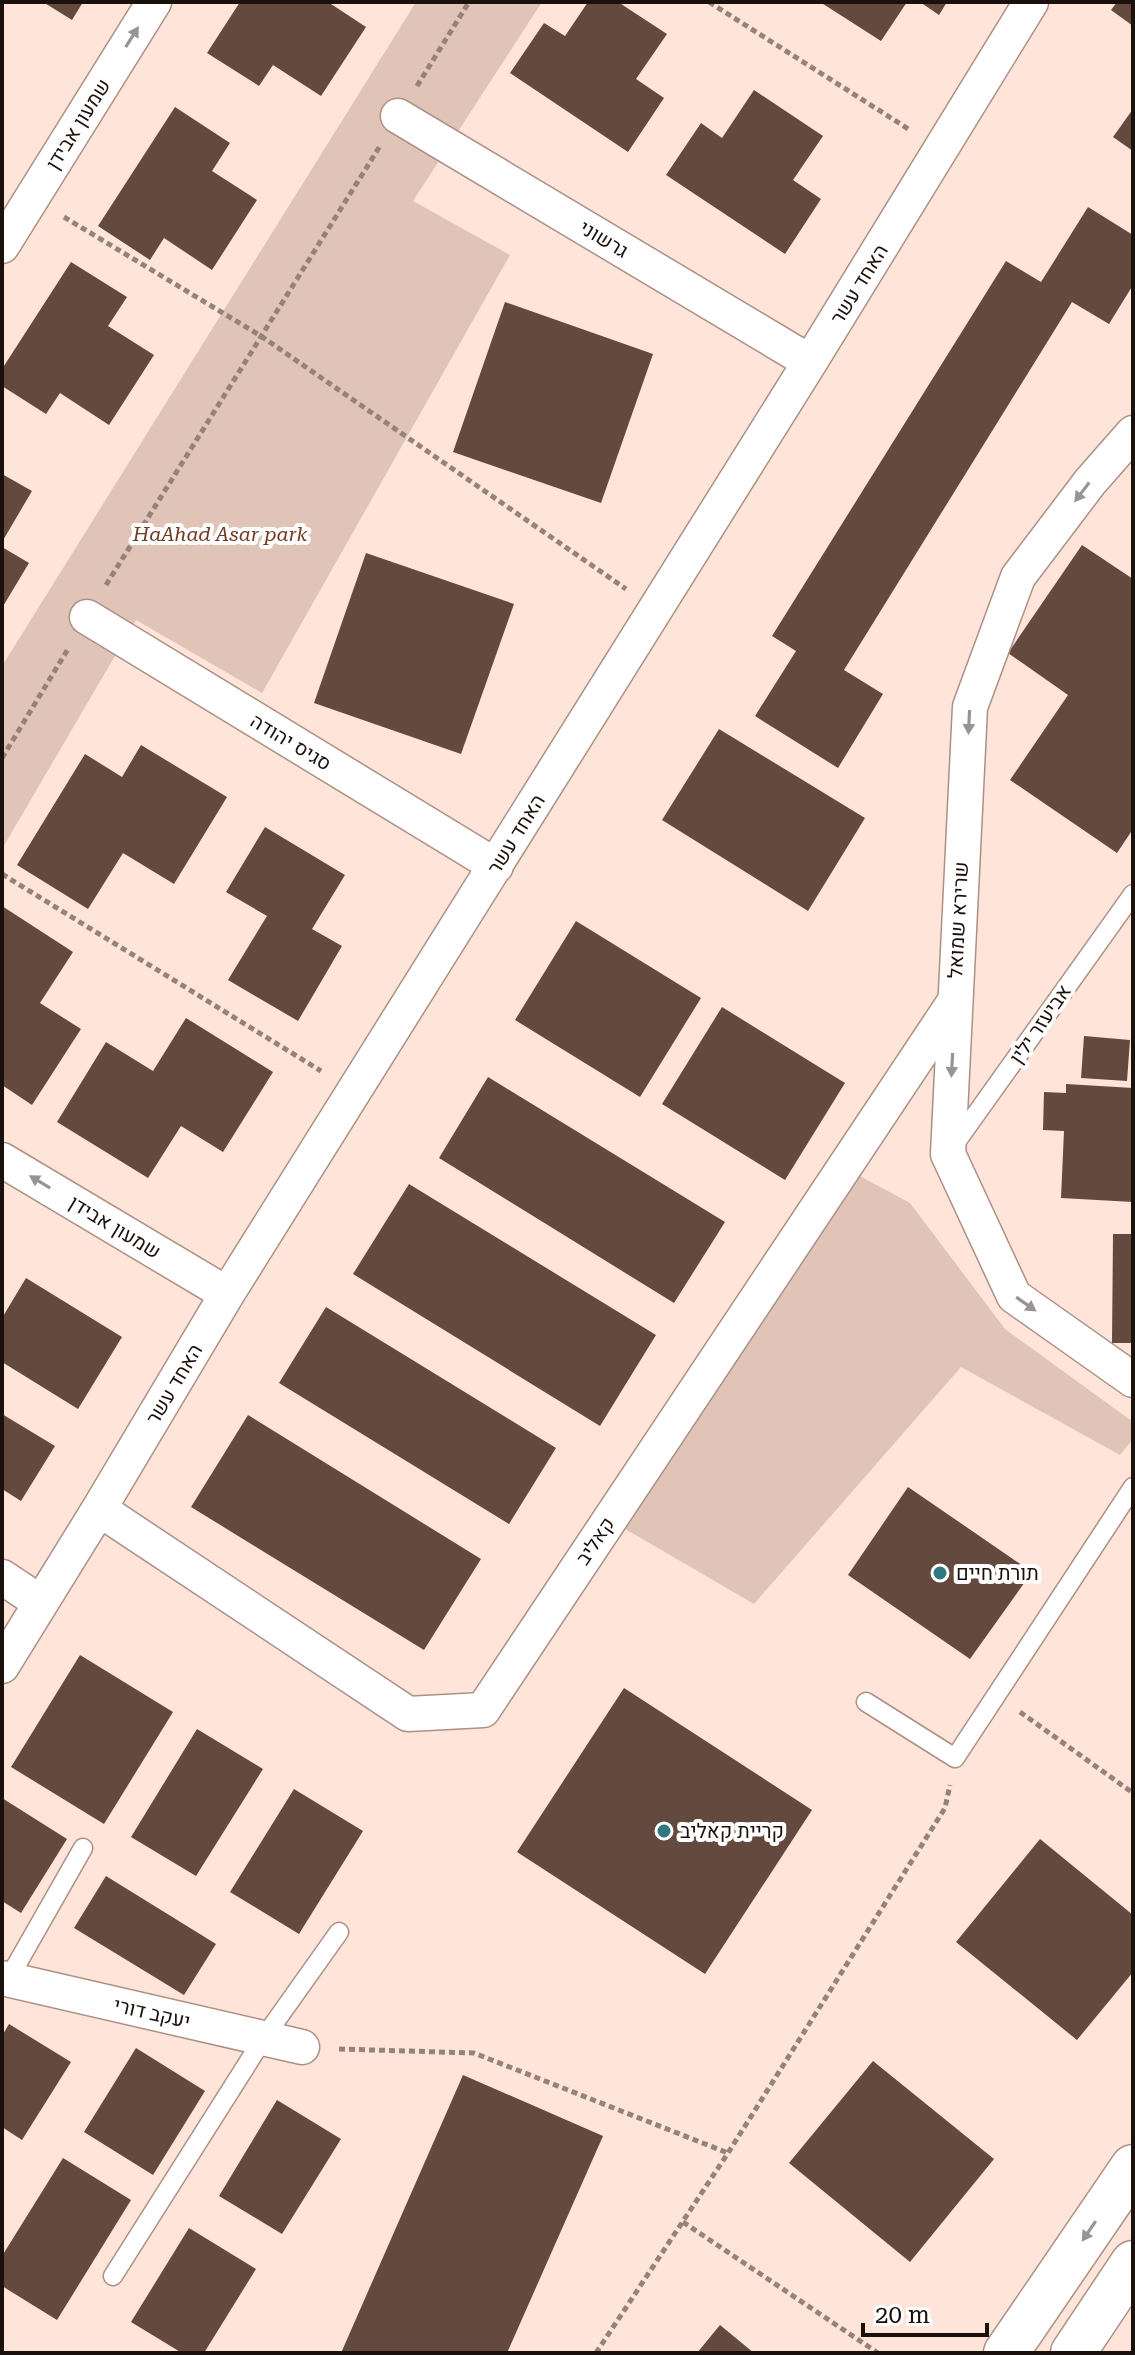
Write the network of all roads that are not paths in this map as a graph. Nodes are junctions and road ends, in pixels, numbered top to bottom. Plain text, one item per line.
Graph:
1 (154, 2) edge
2 (1031, 2) edge
3 (398, 116) road end
4 (2, 246) edge
5 (810, 362) junction
6 (1133, 433) edge
7 (87, 617) road end
8 (496, 866) junction
9 (1133, 894) edge
10 (955, 1001) junction
11 (948, 1154) junction
12 (2, 1160) edge
13 (227, 1294) junction
14 (1133, 1380) edge
15 (1133, 1487) edge
16 (99, 1509) junction
17 (2, 1577) edge
18 (41, 1603) junction
19 (2, 1666) edge
20 (866, 1702) dead end
21 (83, 1848) dead end
22 (339, 1932) dead end
23 (4, 1982) edge
24 (263, 2039) junction
25 (302, 2047) road end
26 (1133, 2167) edge
27 (1133, 2263) edge
28 (113, 2276) dead end
29 (1006, 2353) edge
30 (1073, 2353) edge

4 -> 1 street, שמעון אבידן
2 - 5 street, האחד עשר
3 - 5 street, גרשוני
5 - 8 street, האחד עשר
6 -> 10 street, שרירא שמואל
7 - 8 street, סגיס יהודה
8 - 13 street, האחד עשר
9 - 11 lane, אביעזר ילין
10 -> 11 street, שרירא שמואל
10 - 16 street, קאליב
11 -> 14 street, שרירא שמואל
13 -> 12 street, שמעון אבידן
13 - 16 street, האחד עשר
15 - 20 lane
16 - 18 street, האחד עשר
17 - 18 street
18 - 19 street, האחד עשר
21 - 23 lane
22 - 24 lane
23 - 24 street, יעקב דורי
24 - 25 street, יעקב דורי
24 - 28 lane
26 -> 29 main road
27 - 30 main road

